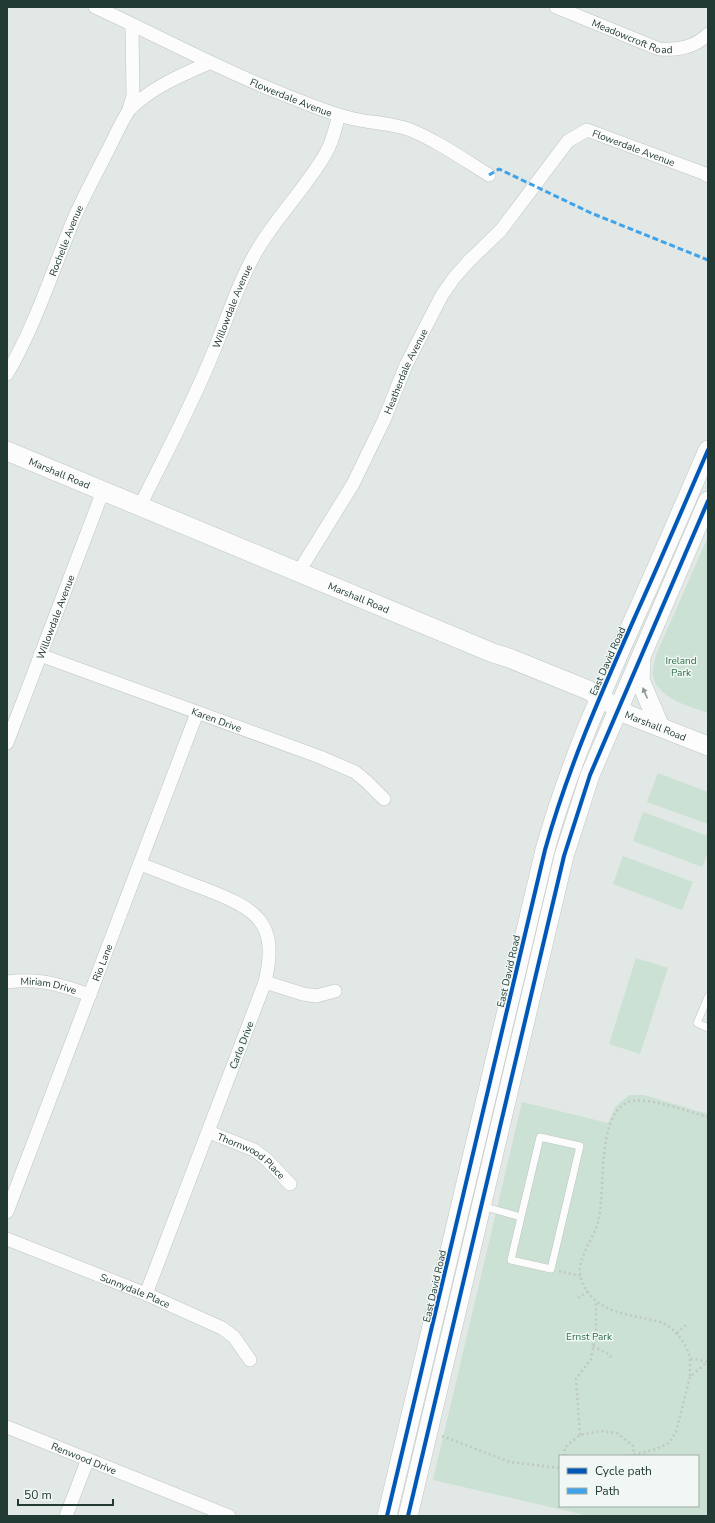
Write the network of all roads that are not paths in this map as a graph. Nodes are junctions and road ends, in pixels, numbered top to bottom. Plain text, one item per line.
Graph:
1 (95, 7) edge
2 (556, 7) edge
3 (132, 25) junction
4 (708, 34) edge
5 (209, 63) junction
6 (129, 109) junction
7 (339, 115) junction
8 (490, 175) dead end
9 (708, 176) edge
10 (535, 186) joint
11 (7, 374) edge
12 (708, 450) edge
13 (7, 451) edge
14 (102, 491) junction
15 (708, 501) edge
16 (140, 506) junction
17 (298, 573) junction
18 (40, 655) junction
19 (641, 656) junction
20 (600, 697) junction
21 (618, 709) junction
22 (197, 713) junction
23 (660, 727) junction
24 (7, 742) edge
25 (708, 746) edge
26 (384, 799) dead end
27 (140, 864) junction
28 (7, 982) edge
29 (265, 982) junction
30 (335, 991) dead end
31 (90, 995) junction
32 (708, 996) edge
33 (708, 1028) edge
34 (209, 1132) junction
35 (290, 1184) dead end
36 (462, 1201) junction
37 (482, 1206) junction
38 (7, 1212) edge
39 (521, 1217) junction
40 (7, 1239) edge
41 (146, 1294) junction
42 (250, 1360) dead end
43 (7, 1427) edge
44 (88, 1459) junction
45 (66, 1516) edge
46 (229, 1516) edge
47 (387, 1516) edge
48 (408, 1516) edge

1 - 3 street, Flowerdale Avenue
2 - 4 street, Meadowcroft Road
3 - 5 street, Flowerdale Avenue
3 - 6 street, Rochelle Avenue
5 - 6 street, Rochelle Avenue
5 - 7 street, Flowerdale Avenue
6 - 11 street, Rochelle Avenue
7 - 8 street, Flowerdale Avenue
7 - 16 street, Willowdale Avenue
9 - 10 street, Flowerdale Avenue
10 - 17 street, Heatherdale Avenue
12 - 20 street, East David Road
13 - 14 street, Marshall Road
14 - 16 street, Marshall Road
14 - 18 street, Willowdale Avenue
15 - 19 street
16 - 17 street, Marshall Road
17 - 20 street, Marshall Road
18 - 22 street, Karen Drive
18 - 24 street, Willowdale Avenue
19 - 21 street
23 -> 19 street
20 - 21 street, Marshall Road
20 - 36 street, East David Road
21 - 23 street, Marshall Road
21 - 37 street
22 - 26 street, Karen Drive
22 - 27 street, Rio Lane
23 - 25 street, Marshall Road
27 - 29 street, Carlo Drive
27 - 31 street, Rio Lane
28 - 31 street, Miriam Drive
29 - 30 street
29 - 34 street, Carlo Drive
31 - 38 street, Rio Lane
32 - 33 lane
34 - 35 street, Thornwood Place
34 - 41 street, Carlo Drive
36 - 37 street
36 - 47 street, East David Road
37 - 39 lane
37 - 48 street
39 - 39 lane
40 - 41 street, Sunnydale Place
41 - 42 street, Sunnydale Place
43 - 44 street, Renwood Drive
44 - 45 street
44 - 46 street, Renwood Drive

